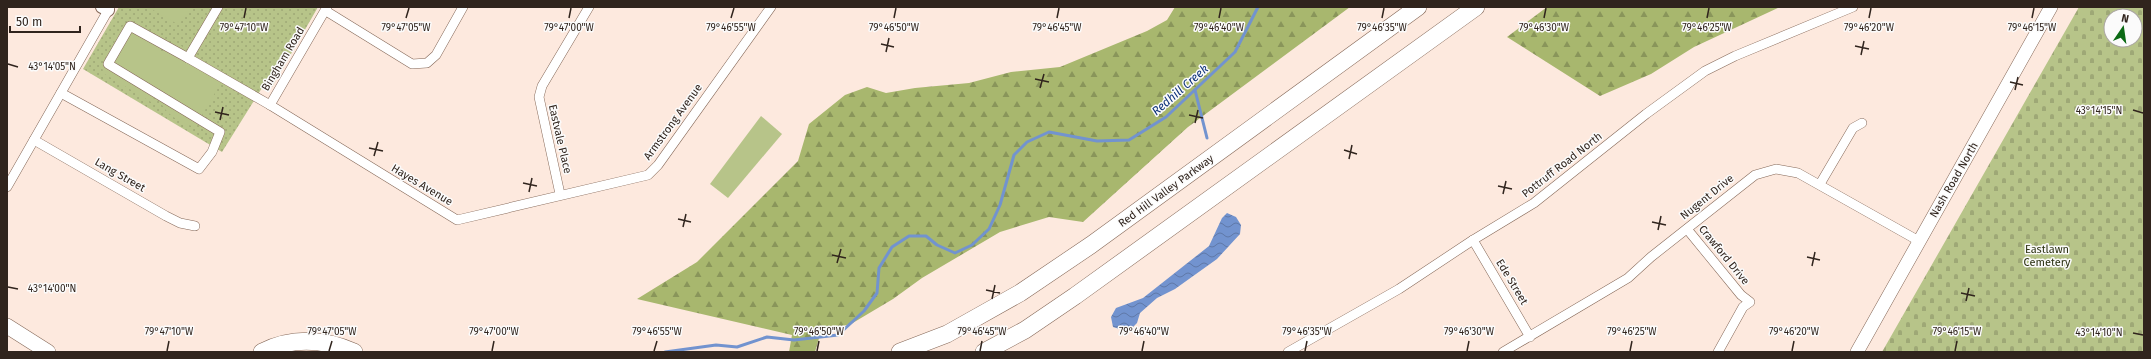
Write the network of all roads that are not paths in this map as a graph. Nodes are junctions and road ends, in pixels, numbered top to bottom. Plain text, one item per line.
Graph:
1 (218, 7) edge
2 (463, 7) edge
3 (589, 7) edge
4 (771, 7) edge
5 (1418, 7) edge
6 (1476, 7) edge
7 (1854, 7) edge
8 (2051, 7) edge
9 (107, 8) edge
10 (327, 9) edge
11 (188, 58) junction
12 (61, 93) junction
13 (270, 105) junction
14 (287, 117) joint
15 (1862, 123) dead end
16 (34, 140) junction
17 (1820, 184) junction
18 (7, 187) edge
19 (560, 194) junction
20 (464, 219) joint
21 (195, 226) dead end
22 (1687, 229) junction
23 (1473, 240) junction
24 (1919, 242) junction
25 (7, 326) edge
26 (1530, 337) junction
27 (48, 352) edge
28 (262, 352) edge
29 (354, 352) edge
30 (900, 352) edge
31 (984, 352) edge
32 (1288, 352) edge
33 (1503, 352) edge
34 (1718, 352) edge
35 (1857, 352) edge

1 - 11 street
2 - 10 street
3 - 19 street, Eastvale Place
4 - 19 street, Armstrong Avenue
5 - 30 highway, Red Hill Valley Parkway
6 - 31 highway
7 - 23 street, Pottruff Road North
8 - 24 main road, Nash Road North
9 - 12 street
10 - 13 street, Bingham Road
11 - 12 street
11 - 13 street
12 - 16 street
13 - 14 street, Bingham Road
14 - 20 street, Hayes Avenue
15 - 17 street
16 - 18 street
16 - 21 street, Lang Street
17 - 22 street, Nugent Drive
17 - 24 street, Nugent Drive
19 - 20 street, Armstrong Avenue
22 - 26 street, Nugent Drive
22 - 34 street, Crawford Drive
23 - 26 street, Ede Street
23 - 32 street, Pottruff Road North
24 - 35 main road, Nash Road North
25 - 27 main road
26 - 33 street, Nugent Drive
28 - 29 highway

